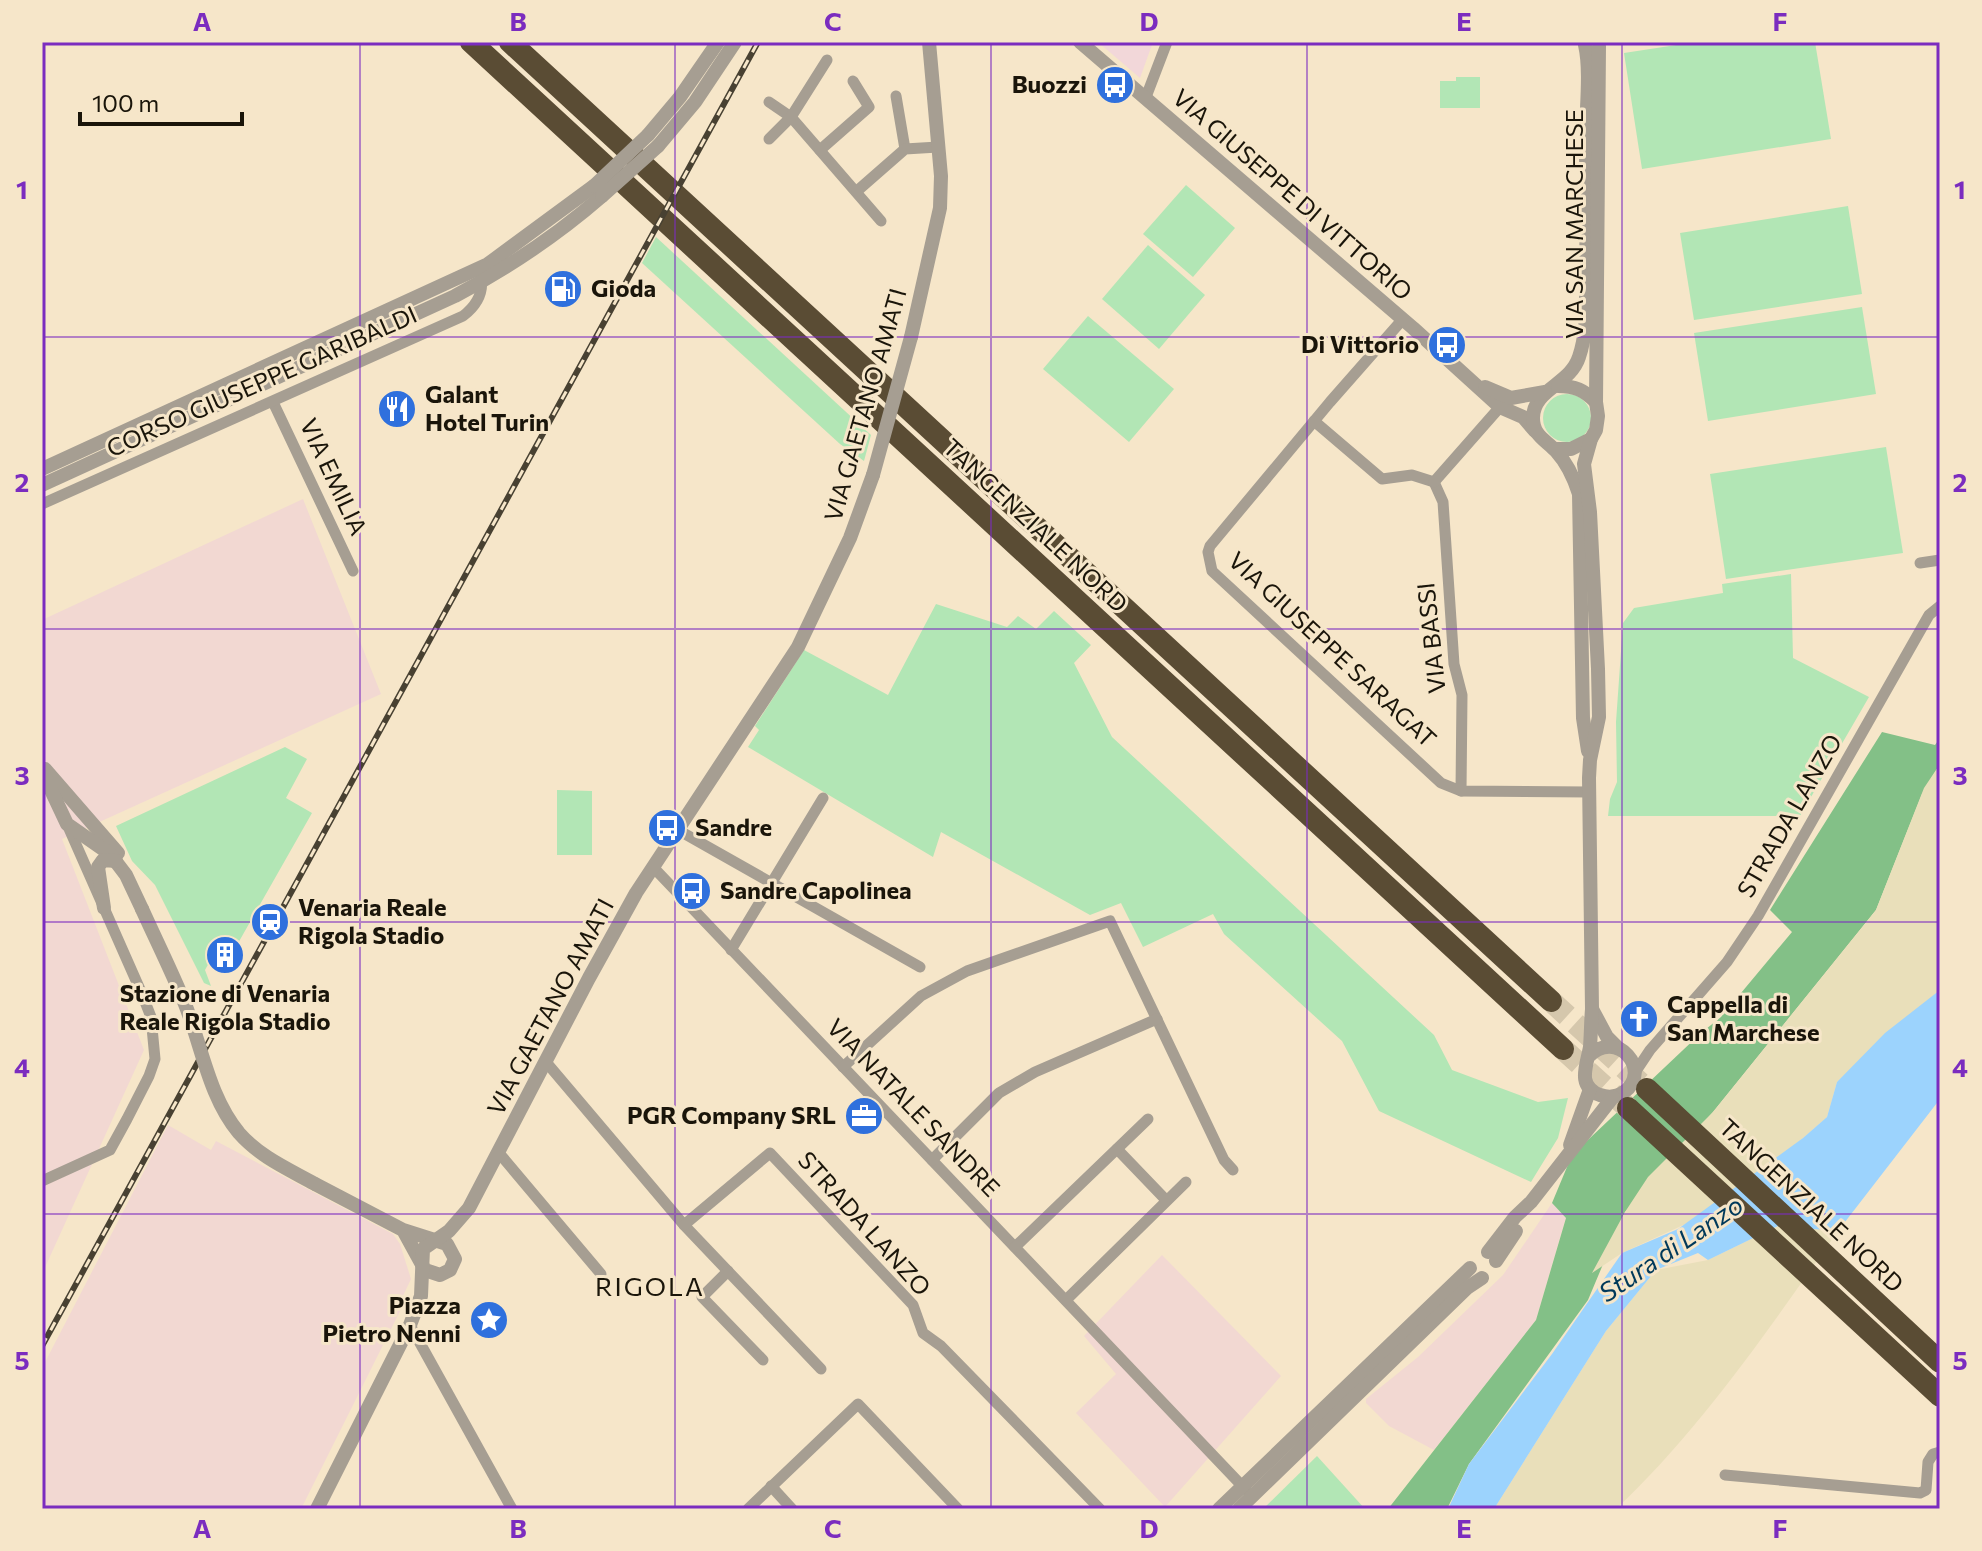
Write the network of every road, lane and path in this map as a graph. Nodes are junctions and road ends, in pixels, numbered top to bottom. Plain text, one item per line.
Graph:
1 (471, 42) edge
2 (510, 42) edge
3 (718, 42) edge
4 (735, 42) edge
5 (929, 42) edge
6 (1080, 42) edge
7 (1167, 42) edge
8 (1592, 44) edge
9 (827, 60) dead end
10 (853, 81) dead end
11 (896, 96) dead end
12 (1146, 97) junction
13 (769, 102) dead end
14 (791, 117) junction
15 (769, 139) dead end
16 (653, 141) junction
17 (938, 147) junction
18 (905, 149) junction
19 (820, 150) junction
20 (857, 191) junction
21 (881, 221) dead end
22 (480, 275) junction
23 (1403, 319) junction
24 (1475, 382) junction
25 (1552, 389) junction
26 (273, 402) junction
27 (1596, 402) junction
28 (1500, 407) junction
29 (1314, 421) junction
30 (1536, 431) junction
31 (1591, 439) junction
32 (1554, 449) junction
33 (42, 469) edge
34 (1434, 482) junction
35 (42, 485) edge
36 (42, 504) edge
37 (1940, 560) edge
38 (1920, 563) dead end
39 (353, 571) dead end
40 (1940, 606) edge
41 (1590, 760) junction
42 (42, 768) edge
43 (1461, 791) junction
44 (1589, 792) junction
45 (823, 798) dead end
46 (67, 824) junction
47 (678, 830) junction
48 (116, 861) junction
49 (653, 867) junction
50 (126, 875) junction
51 (772, 883) junction
52 (104, 908) junction
53 (731, 950) junction
54 (920, 967) dead end
55 (1551, 1001) tunnel mouth
56 (1592, 1009) junction
57 (1157, 1019) junction
58 (1662, 1038) junction
59 (1563, 1049) tunnel mouth
60 (1623, 1051) junction
61 (1588, 1057) junction
62 (546, 1062) junction
63 (843, 1067) junction
64 (1646, 1087) junction
65 (1590, 1089) junction
66 (1626, 1107) junction
67 (1148, 1119) dead end
68 (1117, 1149) junction
69 (499, 1153) junction
70 (1566, 1157) junction
71 (932, 1160) junction
72 (1233, 1170) dead end
73 (42, 1181) edge
74 (1186, 1182) dead end
75 (1165, 1199) junction
76 (469, 1208) junction
77 (684, 1225) junction
78 (403, 1230) junction
79 (436, 1241) junction
80 (1015, 1247) junction
81 (454, 1253) junction
82 (1492, 1257) junction
83 (421, 1263) junction
84 (1470, 1268) junction
85 (728, 1271) junction
86 (601, 1274) dead end
87 (438, 1275) junction
88 (1482, 1278) junction
89 (421, 1296) junction
90 (1066, 1300) junction
91 (410, 1325) junction
92 (763, 1360) dead end
93 (1940, 1362) edge
94 (821, 1369) dead end
95 (1940, 1396) edge
96 (1940, 1452) edge
97 (1725, 1475) dead end
98 (771, 1486) junction
99 (1248, 1491) junction
100 (317, 1509) edge
101 (512, 1509) edge
102 (748, 1509) edge
103 (792, 1509) edge
104 (958, 1509) edge
105 (1100, 1509) edge
106 (1219, 1509) edge
107 (1239, 1509) edge

1 - 59 highway, TANGENZIALE NORD
2 - 55 highway, TANGENZIALE NORD
3 - 16 street, CORSO GIUSEPPE GARIBALDI
4 - 16 street, CORSO GIUSEPPE GARIBALDI
5 - 17 street, VIA GAETANO AMATI
6 - 12 street, VIA GIUSEPPE DI VITTORIO
7 - 12 street
8 - 25 street, VIA SAN MARCHESE
8 - 27 street, VIA SAN MARCHESE
9 - 14 street
10 - 19 street
11 - 18 street
12 - 23 street, VIA GIUSEPPE DI VITTORIO
13 - 14 street
14 - 15 street
14 - 19 street
16 - 22 street, CORSO GIUSEPPE GARIBALDI, bridge
17 - 18 street
17 - 47 street, VIA GAETANO AMATI, bridge
18 - 20 street
19 - 20 street
20 - 21 street
22 - 26 street, CORSO GIUSEPPE GARIBALDI
22 - 33 street, CORSO GIUSEPPE GARIBALDI
22 - 35 street, CORSO GIUSEPPE GARIBALDI
23 - 24 street, VIA GIUSEPPE DI VITTORIO
23 - 29 street, VIA GIUSEPPE SARAGAT
24 - 25 street, VIA GIUSEPPE DI VITTORIO
24 - 28 street, VIA GIUSEPPE DI VITTORIO
25 - 27 street
25 - 30 street, VIA SAN MARCHESE
26 - 36 street, CORSO GIUSEPPE GARIBALDI
26 - 39 street, VIA EMILIA
27 - 31 street, VIA SAN MARCHESE
28 - 30 street, VIA GIUSEPPE DI VITTORIO
28 - 34 street
29 - 34 street
29 - 43 street, VIA GIUSEPPE SARAGAT
30 - 32 street, VIA SAN MARCHESE
31 - 32 street
31 - 41 street, VIA SAN MARCHESE
32 - 41 street, VIA SAN MARCHESE
34 - 43 street, VIA BASSI
37 - 38 street
40 - 58 street, STRADA LANZO
41 - 44 street, VIA SAN MARCHESE
42 - 46 street
42 - 50 street
43 - 44 street
44 - 56 street, VIA SAN MARCHESE
45 - 51 street
46 - 48 street
46 - 52 street
47 - 49 street, VIA GAETANO AMATI
47 - 51 street
48 - 50 street
48 - 52 street
49 - 53 street, VIA NATALE SANDRE
49 - 62 street, VIA GAETANO AMATI
50 - 78 street, bridge
51 - 53 street
51 - 54 street
52 - 73 street
53 - 63 street, VIA NATALE SANDRE
56 - 60 street
56 - 61 street, VIA SAN MARCHESE
57 - 63 street
57 - 71 street
57 - 72 street
58 - 60 street, STRADA LANZO
58 - 64 street, STRADA LANZO
60 - 61 street
60 - 64 street
61 - 65 street, VIA SAN MARCHESE
62 - 69 street, VIA GAETANO AMATI
62 - 77 street
63 - 71 street, VIA NATALE SANDRE
64 - 66 street
64 - 93 highway, TANGENZIALE NORD
65 - 66 street
65 - 70 street
66 - 70 street
66 - 95 highway
67 - 68 street
68 - 75 street
68 - 80 street
69 - 76 street, VIA GAETANO AMATI
69 - 86 street
70 - 82 street
71 - 80 street, VIA NATALE SANDRE
74 - 75 street
75 - 90 street
76 - 79 street, VIA GAETANO AMATI
76 - 81 street, VIA GAETANO AMATI
77 - 85 street
77 - 105 street, STRADA LANZO
78 - 79 street
78 - 83 street
79 - 81 street
79 - 83 street
80 - 90 street
81 - 87 street
82 - 84 street
82 - 88 street
83 - 87 street
83 - 89 street
84 - 88 street
84 - 99 street
85 - 92 street
85 - 94 street
87 - 89 street
88 - 99 street
89 - 91 street
90 - 99 street
91 - 100 street
91 - 101 street
96 - 97 street
98 - 102 street
98 - 103 street
98 - 104 street
99 - 106 street
99 - 107 street

